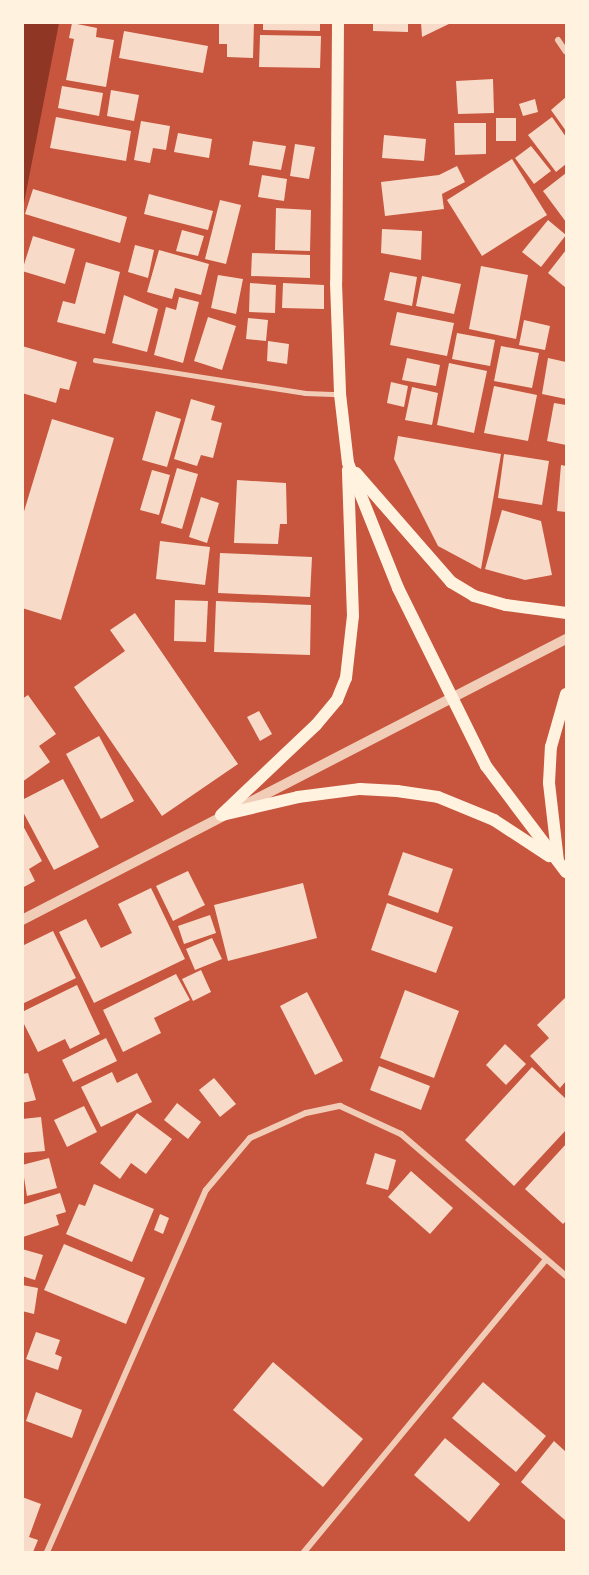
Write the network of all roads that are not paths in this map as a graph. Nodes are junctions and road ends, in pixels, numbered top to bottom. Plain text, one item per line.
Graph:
1 (338, 22) edge
2 (558, 40) dead end
3 (567, 52) edge
4 (95, 360) dead end
5 (339, 394) junction
6 (348, 463) junction
7 (567, 613) edge
8 (567, 639) edge
9 (567, 694) edge
10 (451, 700) junction
11 (221, 815) junction
12 (558, 862) junction
13 (567, 872) edge
14 (22, 920) edge
15 (545, 1261) junction
16 (567, 1276) edge
17 (46, 1552) edge
18 (304, 1552) edge

1 - 5 main road
2 - 3 street
4 - 5 lane
5 - 6 main road
6 - 7 main road
6 - 10 main road
6 - 11 main road
8 - 10 street
9 - 12 main road
10 - 11 street
10 - 12 main road
11 - 12 main road
11 - 14 street
12 - 13 main road
15 - 16 street
15 - 17 street
15 - 18 street

